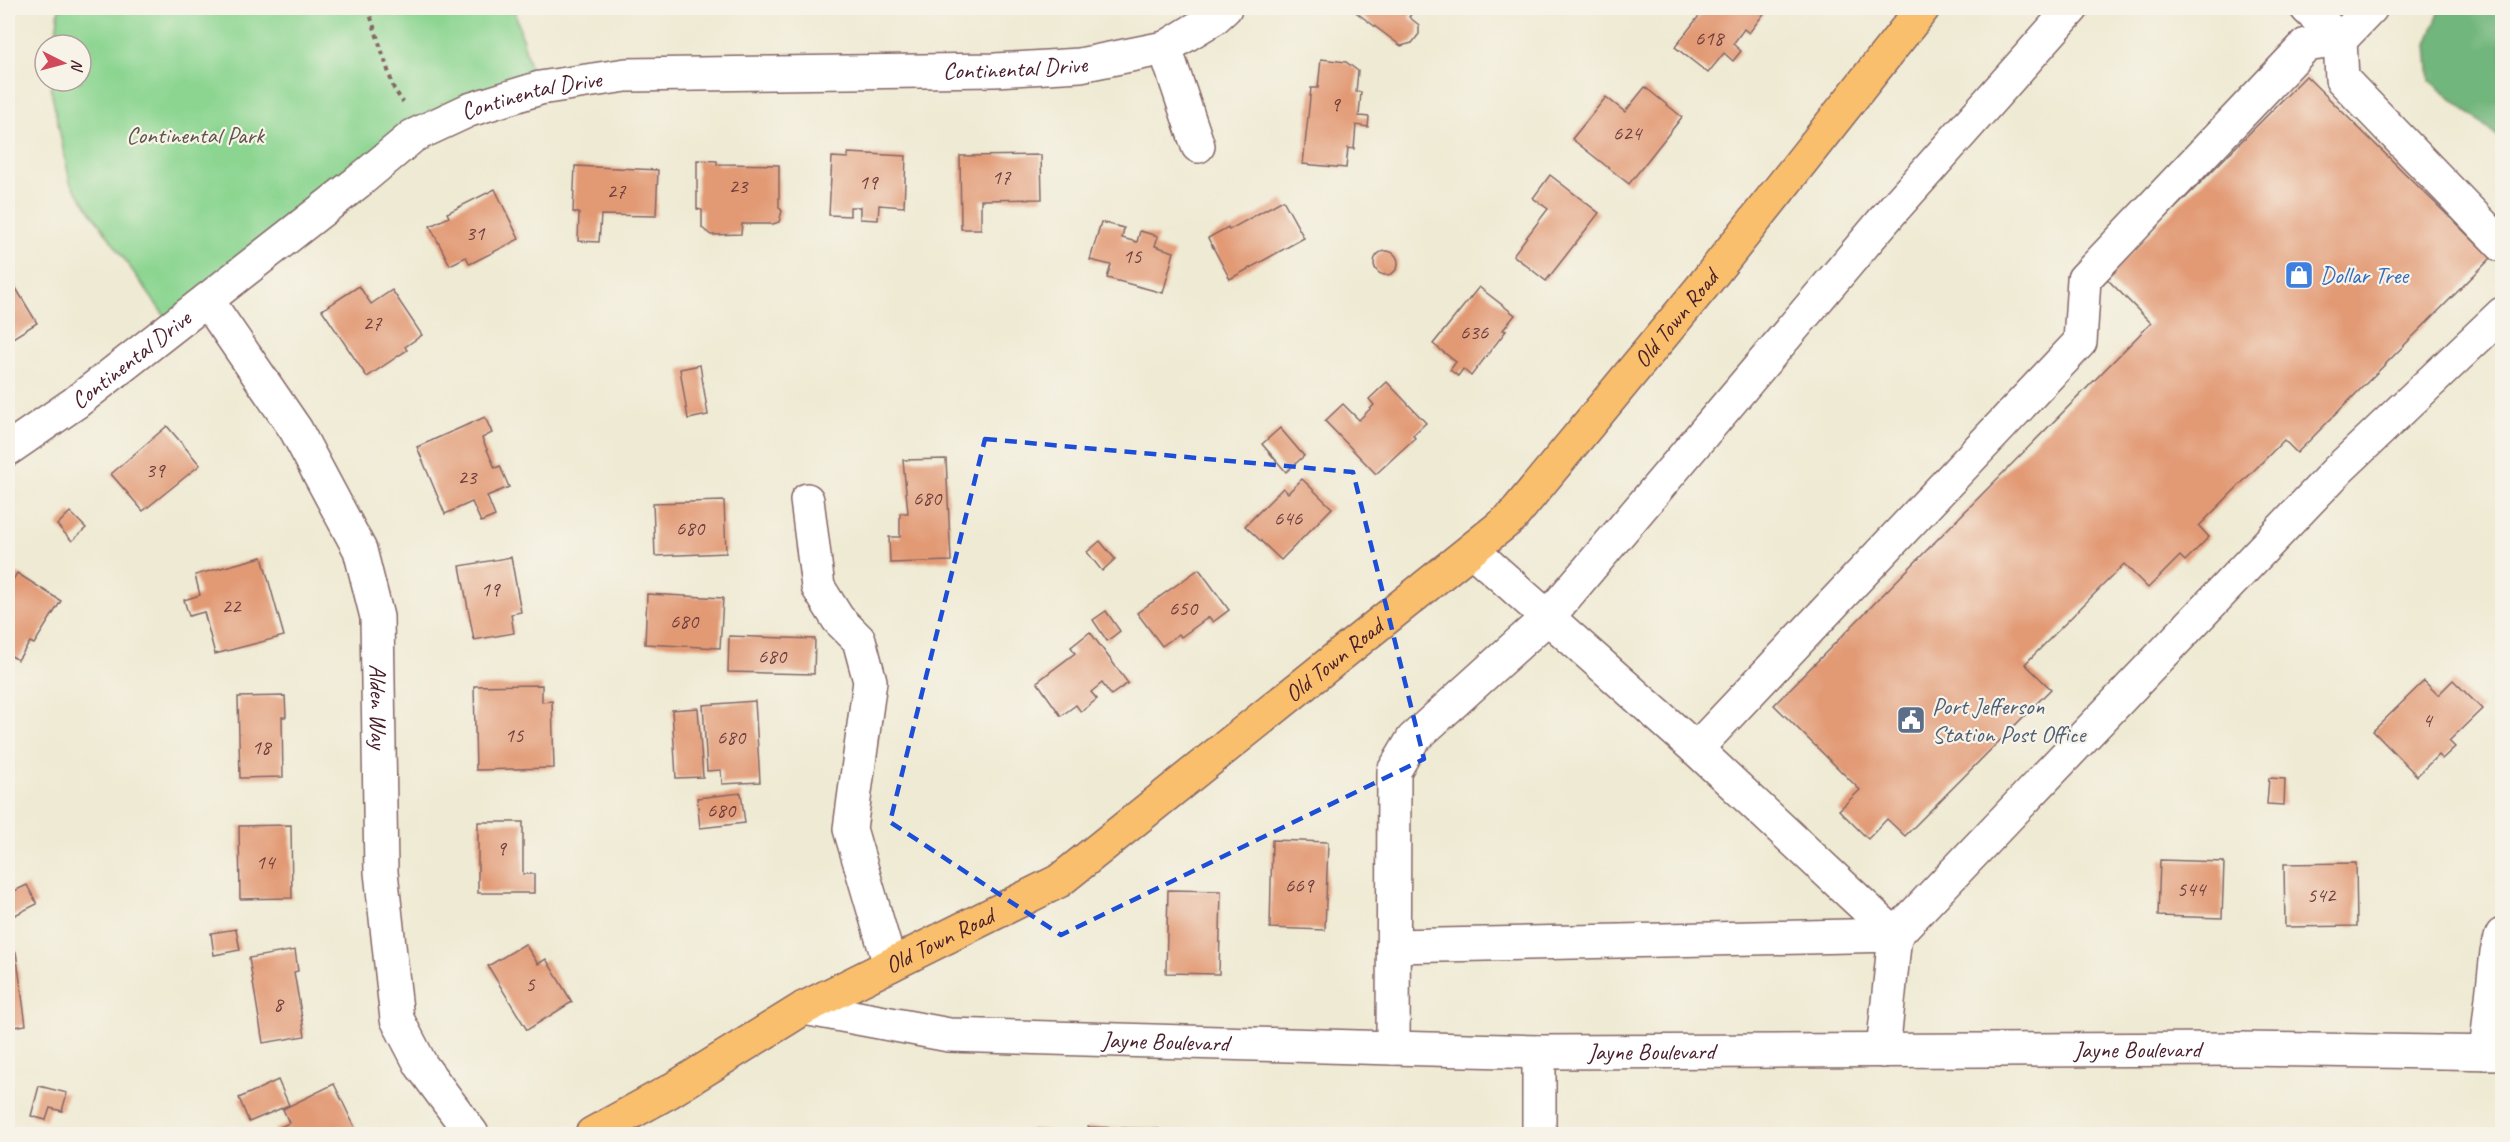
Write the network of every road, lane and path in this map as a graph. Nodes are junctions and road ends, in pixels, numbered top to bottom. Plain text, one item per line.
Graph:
1 (368, 8) edge
2 (1225, 8) edge
3 (1923, 8) edge
4 (2072, 8) edge
5 (2307, 8) edge
6 (2371, 8) edge
7 (2340, 40) junction
8 (1165, 48) junction
9 (421, 133) junction
10 (1198, 146) dead end
11 (2502, 244) edge
12 (207, 300) junction
13 (2502, 314) edge
14 (8, 449) edge
15 (807, 500) dead end
16 (1472, 550) junction
17 (1549, 616) junction
18 (1696, 749) junction
19 (2502, 934) edge
20 (1895, 935) junction
21 (1393, 946) junction
22 (890, 965) junction
23 (804, 1008) junction
24 (1393, 1048) junction
25 (1883, 1051) junction
26 (1539, 1052) junction
27 (2494, 1053) edge
28 (472, 1134) edge
29 (592, 1134) edge
30 (1539, 1134) edge

1 - 9 path
2 - 8 street, Continental Drive
3 - 16 main road, Old Town Road
4 - 17 street
5 - 7 street
6 - 7 street
7 - 11 street
7 - 18 street
8 - 9 street, Continental Drive
8 - 10 street
9 - 12 street, Continental Drive
12 - 14 street, Continental Drive
12 - 28 street, Alden Way
13 - 20 street
15 - 22 street
16 - 17 street
16 - 22 main road, Old Town Road
17 - 18 street
17 - 21 street
18 - 20 street
19 - 27 street
20 - 21 street
20 - 25 street
21 - 24 street
22 - 23 main road, Old Town Road
23 - 24 street, Jayne Boulevard
23 - 29 main road, Old Town Road
24 - 26 street, Jayne Boulevard
25 - 26 street, Jayne Boulevard
25 - 27 street, Jayne Boulevard
26 - 30 street

